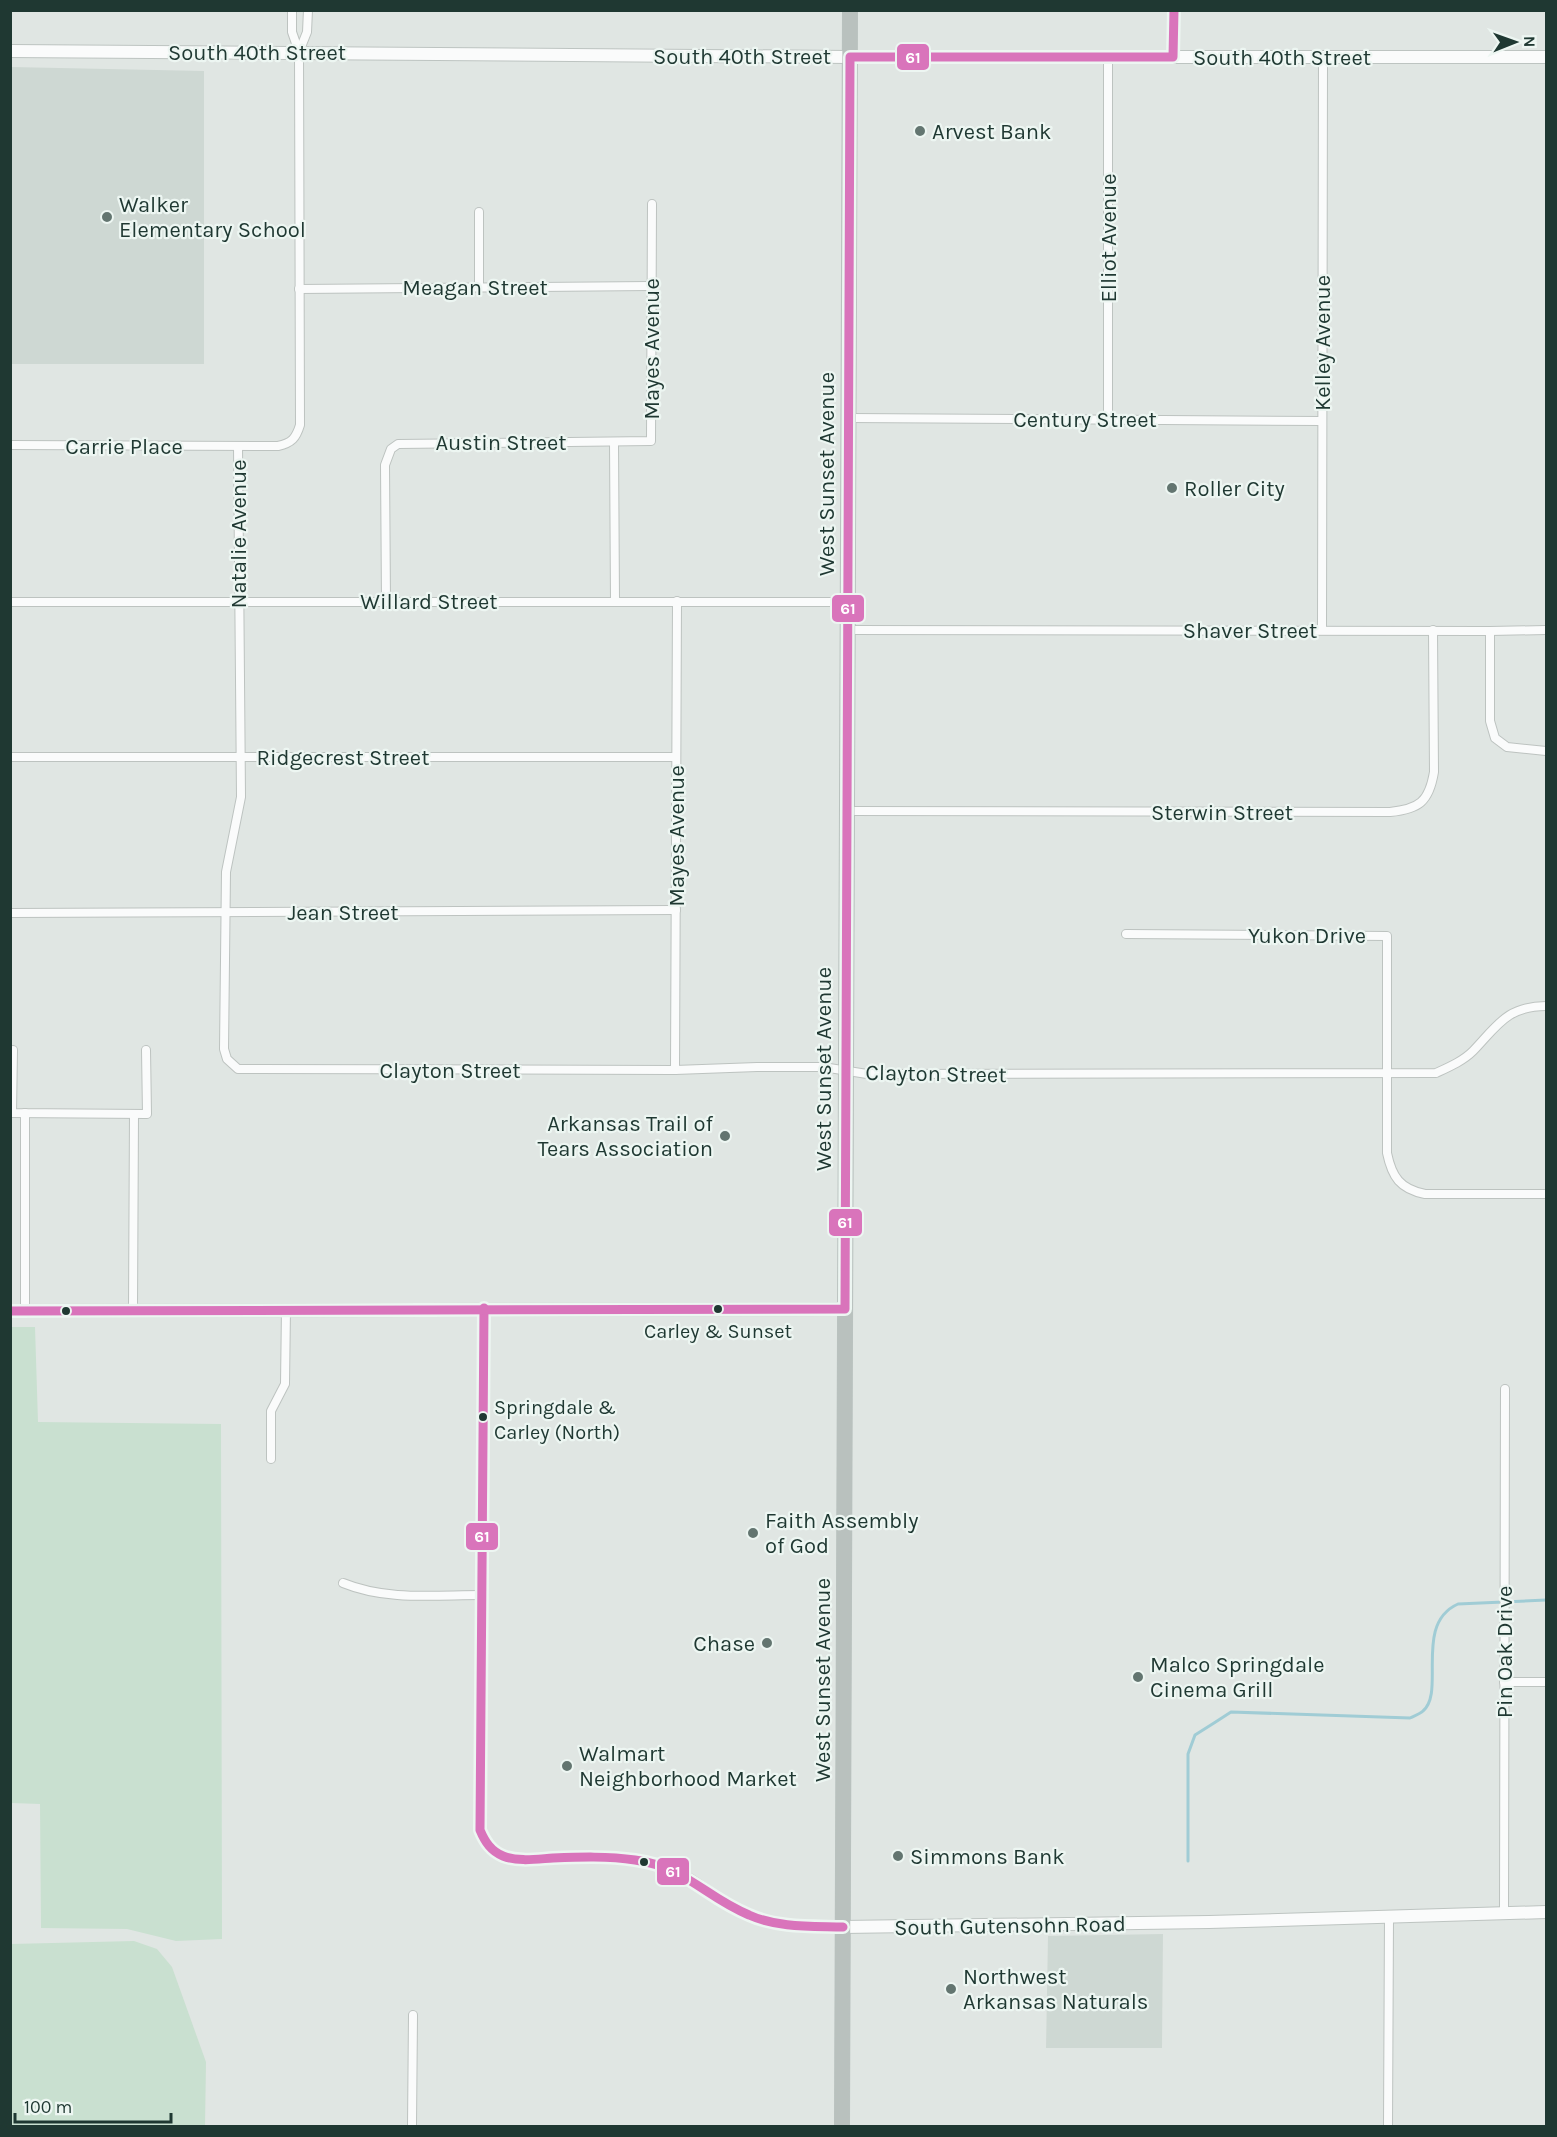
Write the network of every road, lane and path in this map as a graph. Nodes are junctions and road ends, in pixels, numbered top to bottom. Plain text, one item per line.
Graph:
1 (292, 10) edge
2 (308, 10) edge
3 (850, 10) edge
4 (10, 51) edge
5 (299, 52) junction
6 (850, 57) junction
7 (1108, 57) junction
8 (1323, 57) junction
9 (1546, 57) edge
10 (652, 204) dead end
11 (479, 212) dead end
12 (479, 286) junction
13 (651, 286) junction
14 (299, 289) junction
15 (849, 418) junction
16 (1108, 420) junction
17 (1322, 421) junction
18 (614, 442) junction
19 (10, 445) edge
20 (238, 446) junction
21 (386, 601) junction
22 (615, 601) junction
23 (677, 601) junction
24 (10, 602) edge
25 (238, 602) junction
26 (848, 602) junction
27 (848, 630) junction
28 (1322, 630) junction
29 (1433, 630) junction
30 (1546, 630) edge
31 (1490, 631) junction
32 (1546, 751) edge
33 (10, 757) edge
34 (240, 757) junction
35 (676, 757) junction
36 (845, 812) junction
37 (676, 910) junction
38 (10, 913) edge
39 (226, 913) junction
40 (1126, 934) dead end
41 (1546, 1006) edge
42 (13, 1050) dead end
43 (146, 1050) dead end
44 (231, 1066) joint
45 (675, 1071) junction
46 (846, 1071) junction
47 (1387, 1074) junction
48 (26, 1113) junction
49 (134, 1114) junction
50 (1546, 1194) edge
51 (483, 1308) junction
52 (286, 1309) junction
53 (845, 1309) junction
54 (133, 1310) junction
55 (10, 1311) edge
56 (25, 1311) junction
57 (1504, 1389) dead end
58 (271, 1459) dead end
59 (343, 1583) dead end
60 (482, 1595) junction
61 (1504, 1682) junction
62 (1546, 1682) edge
63 (1546, 1912) edge
64 (1504, 1914) junction
65 (1389, 1917) junction
66 (843, 1927) junction
67 (413, 2014) dead end
68 (412, 2127) edge
69 (842, 2127) edge
70 (1388, 2127) edge

1 - 5 street
2 - 5 street
3 - 6 highway, West Sunset Avenue
4 - 5 street, South 40th Street
5 - 6 street, South 40th Street
5 - 14 street, Natalie Avenue
6 - 7 street, South 40th Street
6 - 15 highway, West Sunset Avenue
7 - 8 street, South 40th Street
7 - 16 street, Elliot Avenue
8 - 9 street, South 40th Street
8 - 17 street, Kelley Avenue
10 - 13 street, Mayes Avenue
11 - 12 street
12 - 13 street, Meagan Street
12 - 14 street, Meagan Street
13 - 18 street, Mayes Avenue
14 - 20 street, Natalie Avenue
15 - 16 street, Century Street
15 - 26 highway, West Sunset Avenue
16 - 17 street, Century Street
17 - 28 street, Kelley Avenue
18 - 21 street, Austin Street
18 - 22 street, Mayes Avenue
19 - 20 street, Carrie Place
20 - 25 street, Natalie Avenue
21 - 22 street, Willard Street
21 - 25 street, Willard Street
22 - 23 street, Willard Street
23 - 26 street, Willard Street
23 - 35 street, Mayes Avenue
24 - 25 street, Willard Street
25 - 34 street, Natalie Avenue
26 - 27 highway, West Sunset Avenue
27 - 28 street, Shaver Street
27 - 36 highway, West Sunset Avenue
28 - 29 street, Shaver Street
29 - 31 street, Shaver Street
29 - 36 street, Sterwin Street
30 - 31 street, Shaver Street
31 - 32 street
33 - 34 street, Ridgecrest Street
34 - 35 street, Ridgecrest Street
34 - 39 street, Natalie Avenue
35 - 37 street, Mayes Avenue
36 - 46 highway, West Sunset Avenue
37 - 39 street, Jean Street
37 - 45 street, Mayes Avenue
38 - 39 street, Jean Street
39 - 44 street, Natalie Avenue
40 - 47 street, Yukon Drive
41 - 47 street, Clayton Street
42 - 48 street
43 - 49 street
44 - 45 street, Clayton Street
45 - 46 street, Clayton Street
46 - 47 street, Clayton Street
46 - 53 highway, West Sunset Avenue
47 - 50 street
48 - 49 street
48 - 56 street
49 - 54 street
51 - 52 street
51 - 53 street
51 - 60 street
52 - 54 street
52 - 58 street
53 - 66 highway, West Sunset Avenue
54 - 56 street
55 - 56 street
57 - 61 street, Pin Oak Drive
59 - 60 street
60 - 66 street, South Gutensohn Road
61 - 62 street
61 - 64 street, Pin Oak Drive
63 - 64 street, South Gutensohn Road
64 - 65 street, South Gutensohn Road
65 - 66 street, South Gutensohn Road
65 - 70 street
66 - 69 highway, West Sunset Avenue
67 - 68 street

